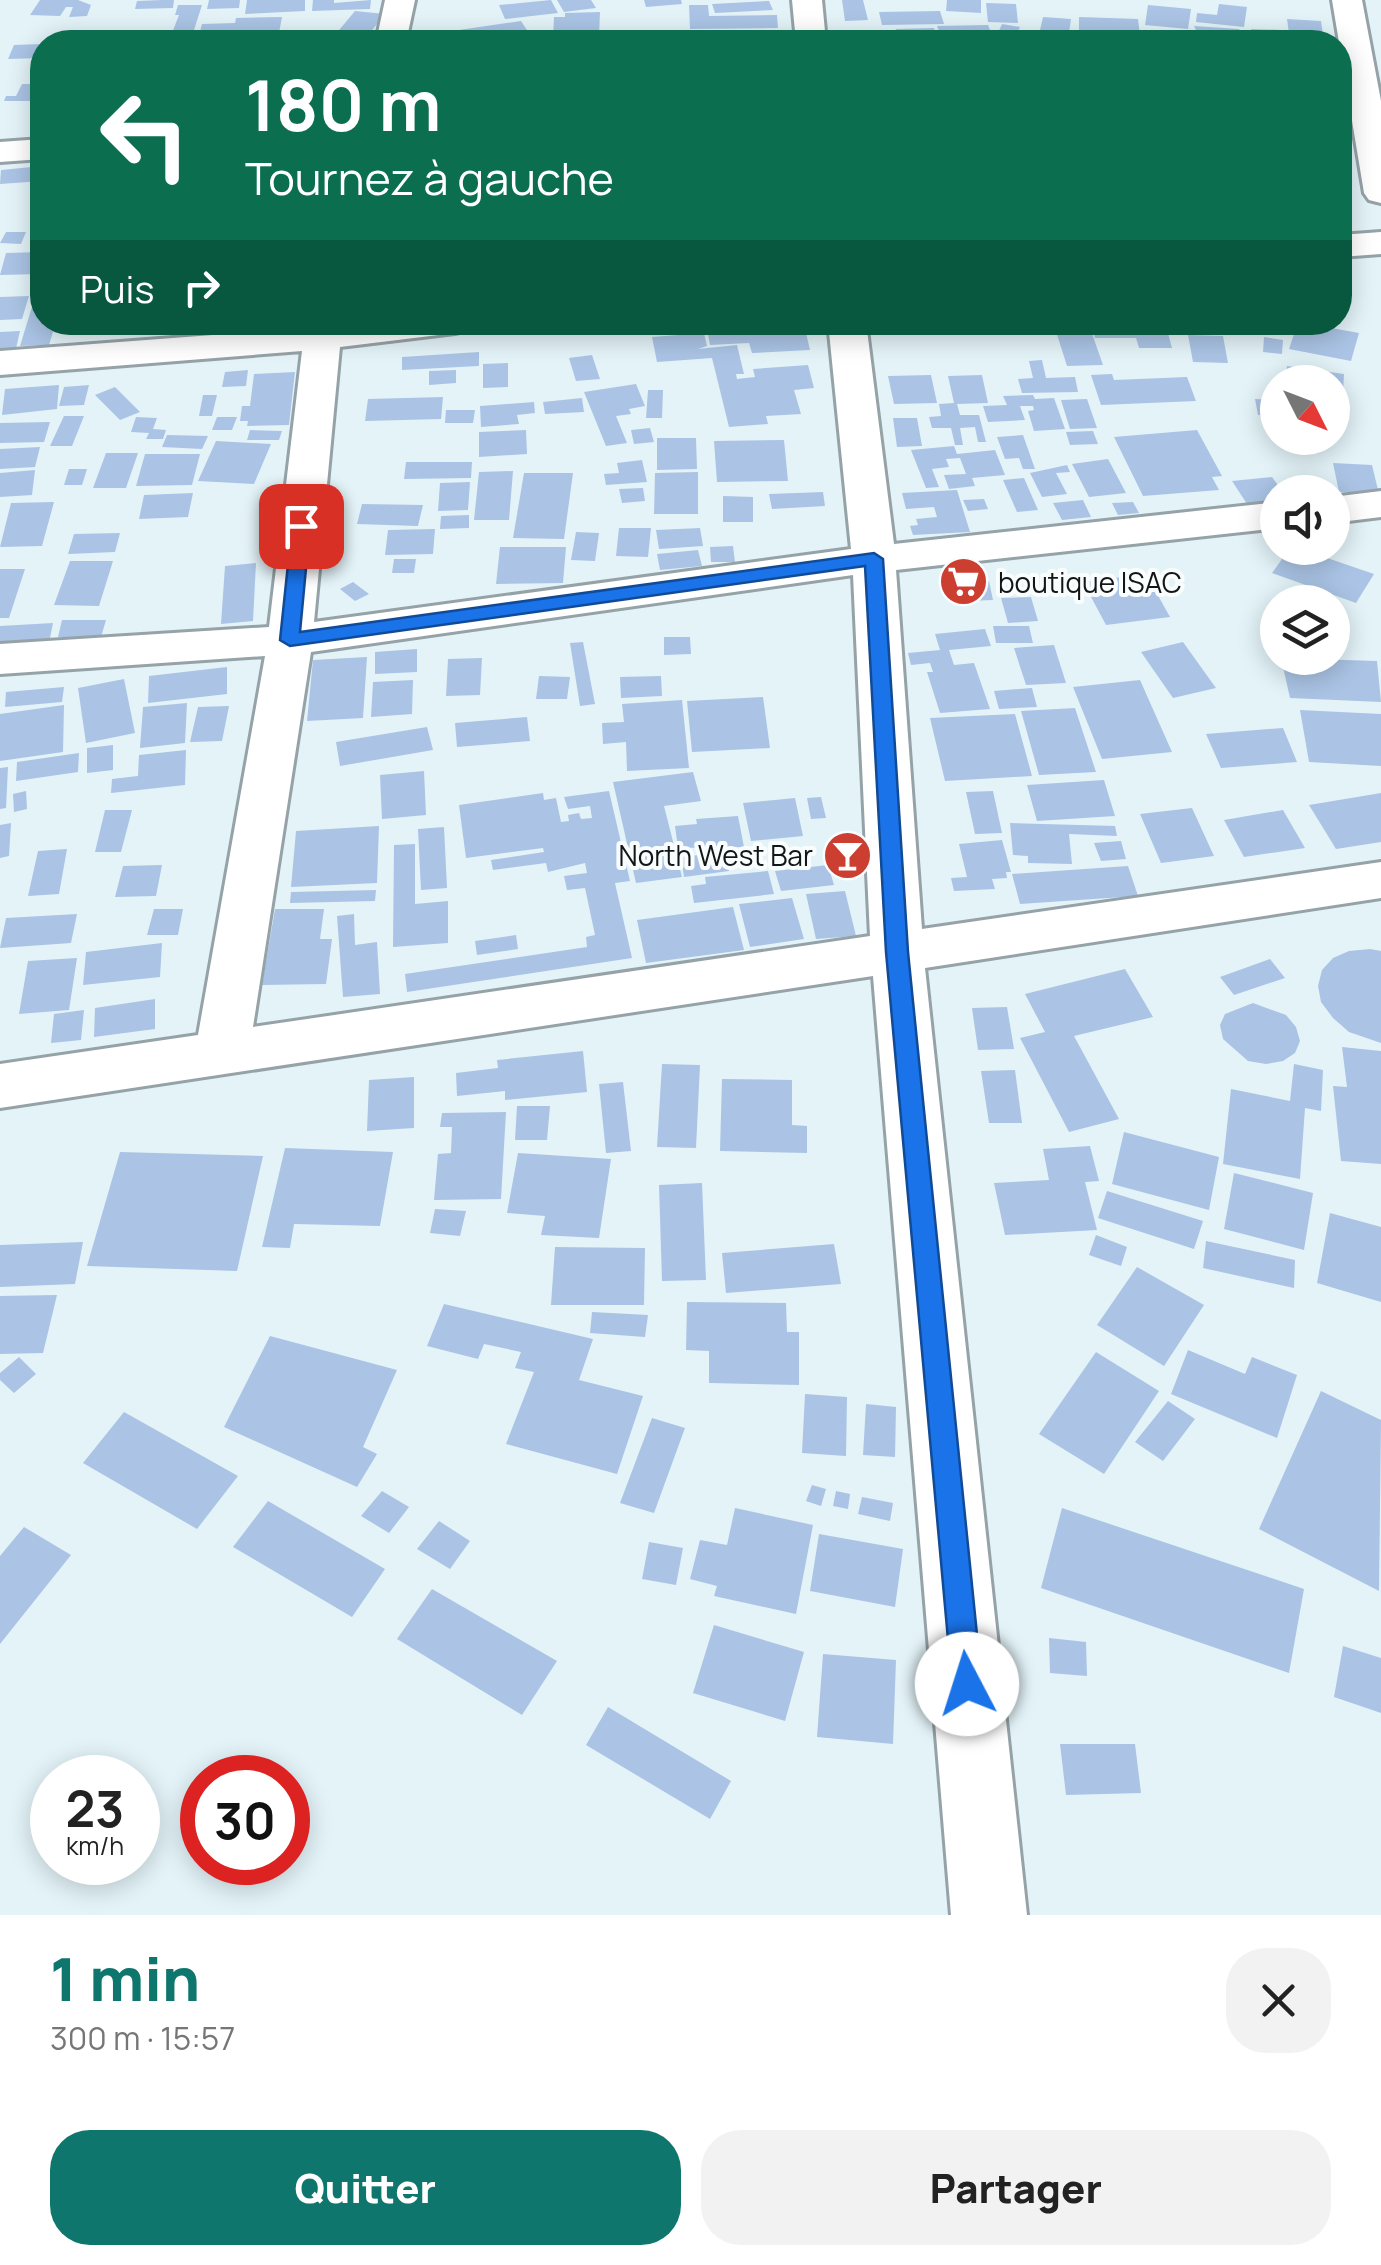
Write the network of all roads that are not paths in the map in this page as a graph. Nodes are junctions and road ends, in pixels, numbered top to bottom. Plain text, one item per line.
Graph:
1 (400, 0) edge
2 (807, 0) edge
3 (1346, 0) edge
4 (394, 30) edge
5 (810, 30) edge
6 (1348, 30) edge
7 (1352, 66) edge
8 (30, 150) edge
9 (0, 152) edge
10 (1381, 193) edge
11 (1381, 243) edge
12 (1352, 245) edge
13 (273, 335) edge
14 (321, 335) edge
15 (848, 335) edge
16 (0, 363) edge
17 (1381, 504) edge
18 (1350, 508) edge
19 (1260, 518) edge
20 (874, 559) junction
21 (290, 640) junction
22 (0, 659) edge
23 (1381, 880) edge
24 (897, 952) junction
25 (222, 1053) junction
26 (0, 1086) edge
27 (989, 1915) edge

1 - 4 street
2 - 5 street
3 - 6 street
7 - 10 street
8 - 9 street
11 - 12 street
13 - 16 street
14 - 21 street
15 - 20 street
17 - 18 street
19 - 20 street
20 - 21 street
20 - 24 street
21 - 22 street
21 - 25 street
23 - 24 street
24 - 25 street
24 - 27 street
25 - 26 street

